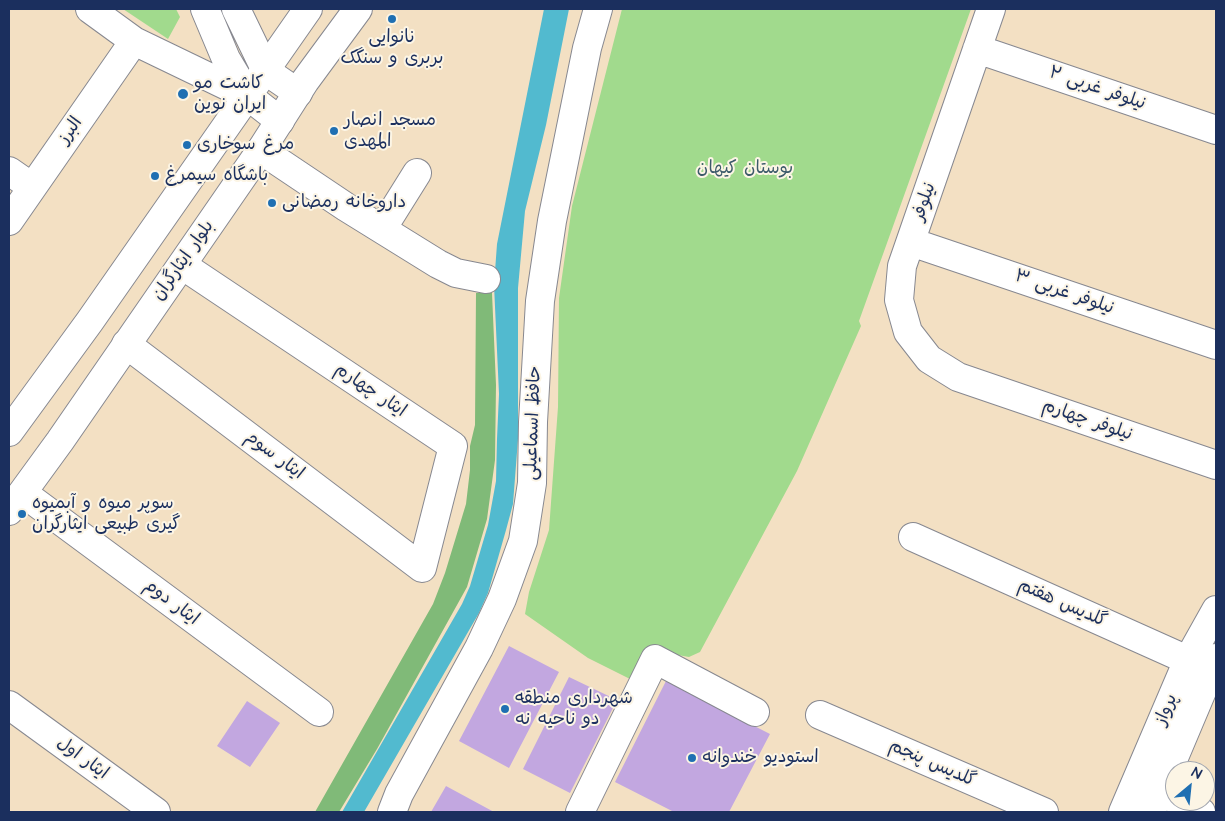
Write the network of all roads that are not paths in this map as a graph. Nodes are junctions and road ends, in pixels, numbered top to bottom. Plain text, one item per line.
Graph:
1 (90, 9) edge
2 (205, 9) edge
3 (236, 9) edge
4 (308, 9) edge
5 (358, 9) edge
6 (598, 9) edge
7 (991, 9) edge
8 (134, 41) junction
9 (977, 49) junction
10 (266, 71) junction
11 (298, 93) junction
12 (248, 96) junction
13 (280, 121) junction
14 (1216, 130) edge
15 (262, 150) junction
16 (9, 171) edge
17 (417, 173) dead end
18 (32, 187) junction
19 (9, 221) edge
20 (382, 229) junction
21 (911, 242) junction
22 (182, 265) junction
23 (486, 279) dead end
24 (126, 344) junction
25 (1216, 345) edge
26 (958, 376) joint
27 (9, 432) edge
28 (1216, 464) edge
29 (16, 502) edge
30 (913, 537) dead end
31 (422, 568) joint
32 (1216, 610) edge
33 (1205, 663) edge
34 (9, 705) edge
35 (319, 712) dead end
36 (755, 712) dead end
37 (820, 715) dead end
38 (1178, 761) edge
39 (156, 812) edge
40 (392, 812) edge
41 (580, 812) edge
42 (1044, 812) edge
43 (1123, 812) edge

1 - 8 street
2 - 12 street
3 - 10 street
4 - 10 street
5 - 11 street, بلوار ایثارگران
6 - 40 street, حافظ اسماعیلی
7 - 9 street, نیلوفر
8 - 12 street
8 - 18 street, البرز
9 - 14 street, نیلوفر غربی ۲
9 - 21 street, نیلوفر
10 - 11 street
10 - 12 street
11 - 13 street, بلوار ایثارگران
12 - 13 street
12 - 27 street
13 - 15 street, بلوار ایثارگران
15 - 20 street
15 - 22 street, بلوار ایثارگران
16 - 18 street
17 - 20 street
18 - 19 street, البرز
20 - 23 street
21 - 25 street, نیلوفر غربی ۳
21 - 26 street, نیلوفر
22 - 24 street, بلوار ایثارگران
22 - 31 street, ایثار چهارم
24 - 29 street, بلوار ایثارگران
24 - 31 street, ایثار سوم
26 - 28 street, نیلوفر چهارم
29 - 35 street, ایثار دوم
30 - 33 street, گلدیس هفتم
32 - 33 street, پرواز
33 - 38 street, پرواز
33 - 43 street, پرواز
34 - 39 street, ایثار اول
36 - 41 street
37 - 42 street, گلدیس پنجم

